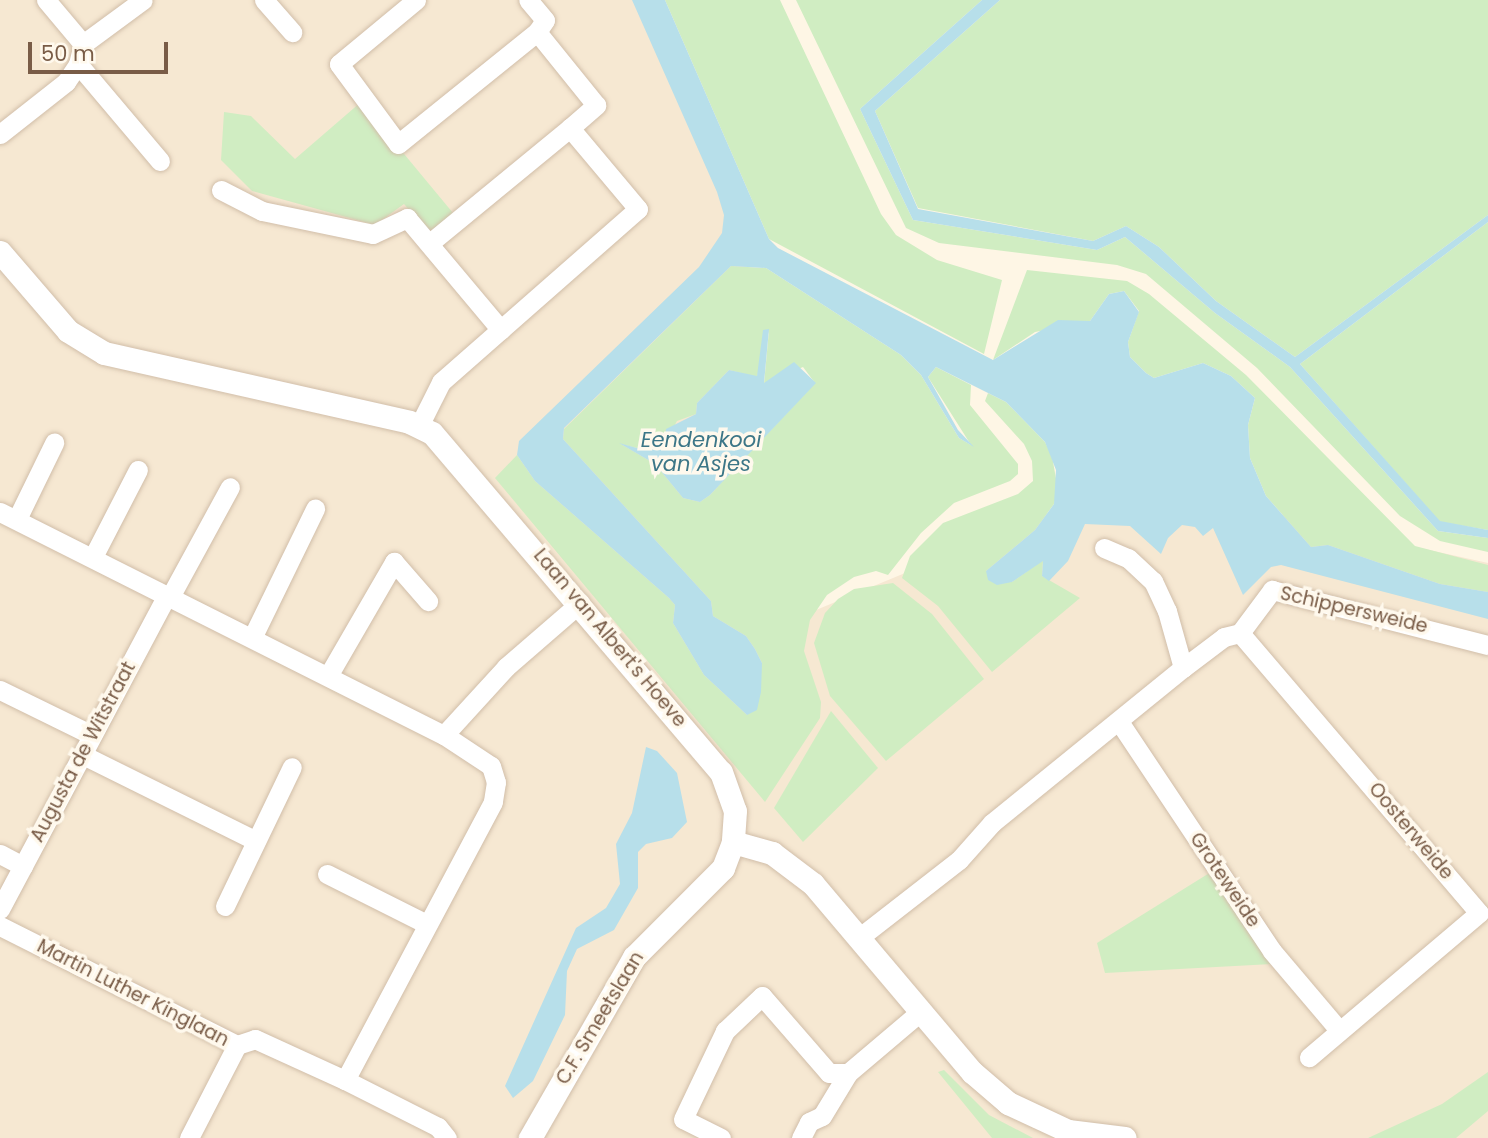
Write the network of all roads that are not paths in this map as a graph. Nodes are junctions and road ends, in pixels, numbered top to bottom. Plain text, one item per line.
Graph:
1 (46, 0) edge
2 (143, 0) edge
3 (264, 0) edge
4 (415, 0) edge
5 (528, 0) edge
6 (292, 32) dead end
7 (537, 32) junction
8 (83, 44) junction
9 (78, 64) junction
10 (570, 128) junction
11 (0, 134) edge
12 (160, 161) dead end
13 (221, 190) dead end
14 (431, 242) junction
15 (0, 252) edge
16 (501, 330) junction
17 (419, 426) junction
18 (54, 443) dead end
19 (138, 470) dead end
20 (230, 487) dead end
21 (315, 509) dead end
22 (8, 516) edge
23 (1104, 548) dead end
24 (93, 557) junction
25 (169, 596) junction
26 (428, 601) dead end
27 (580, 603) junction
28 (1240, 634) junction
29 (252, 638) junction
30 (1488, 645) edge
31 (1183, 668) junction
32 (328, 676) junction
33 (0, 690) edge
34 (1120, 723) junction
35 (92, 734) junction
36 (444, 735) junction
37 (83, 755) junction
38 (292, 767) dead end
39 (256, 841) junction
40 (733, 842) junction
41 (0, 854) edge
42 (23, 866) junction
43 (327, 874) dead end
44 (225, 906) dead end
45 (0, 909) edge
46 (1484, 911) edge
47 (427, 924) junction
48 (2, 932) edge
49 (860, 937) junction
50 (921, 1011) junction
51 (1339, 1030) junction
52 (237, 1045) junction
53 (1309, 1057) dead end
54 (848, 1073) junction
55 (345, 1080) junction
56 (190, 1138) edge
57 (447, 1138) edge
58 (530, 1138) edge
59 (721, 1138) edge
60 (801, 1138) edge
61 (1125, 1138) edge

1 - 8 street
2 - 8 street
3 - 6 street
4 - 7 street
5 - 7 street
7 - 10 street
8 - 9 street
9 - 11 street
9 - 12 street
10 - 14 street
10 - 16 street
13 - 14 street
14 - 16 street
15 - 17 street, Laan van Albert's Hoeve
16 - 17 street
17 - 27 street, Laan van Albert's Hoeve
18 - 22 street
19 - 24 street
20 - 25 street, Augusta de Witstraat
21 - 29 street
22 - 24 street
23 - 31 street
24 - 25 street
25 - 29 street
25 - 35 street, Augusta de Witstraat
26 - 32 street
27 - 36 street
27 - 40 street, Laan van Albert's Hoeve
28 - 30 street, Schippersweide
28 - 31 street
28 - 46 street, Oosterweide
29 - 32 street
31 - 34 street
32 - 36 street
33 - 35 street
34 - 49 street
34 - 51 street, Groteweide
35 - 37 street, Augusta de Witstraat
36 - 47 street
37 - 39 street
37 - 42 street, Augusta de Witstraat
38 - 39 street
39 - 44 street
40 - 49 street
40 - 58 street, C.F. Smeetslaan
41 - 42 street
42 - 45 street, Augusta de Witstraat
43 - 47 street
46 - 51 street, Oosterweide
47 - 55 street
48 - 52 street, Martin Luther Kinglaan
49 - 50 street
50 - 54 street
50 - 61 street
51 - 53 street, Oosterweide
52 - 55 street, Martin Luther Kinglaan
52 - 56 street
54 - 59 street
54 - 60 street
55 - 57 street, Martin Luther Kinglaan

